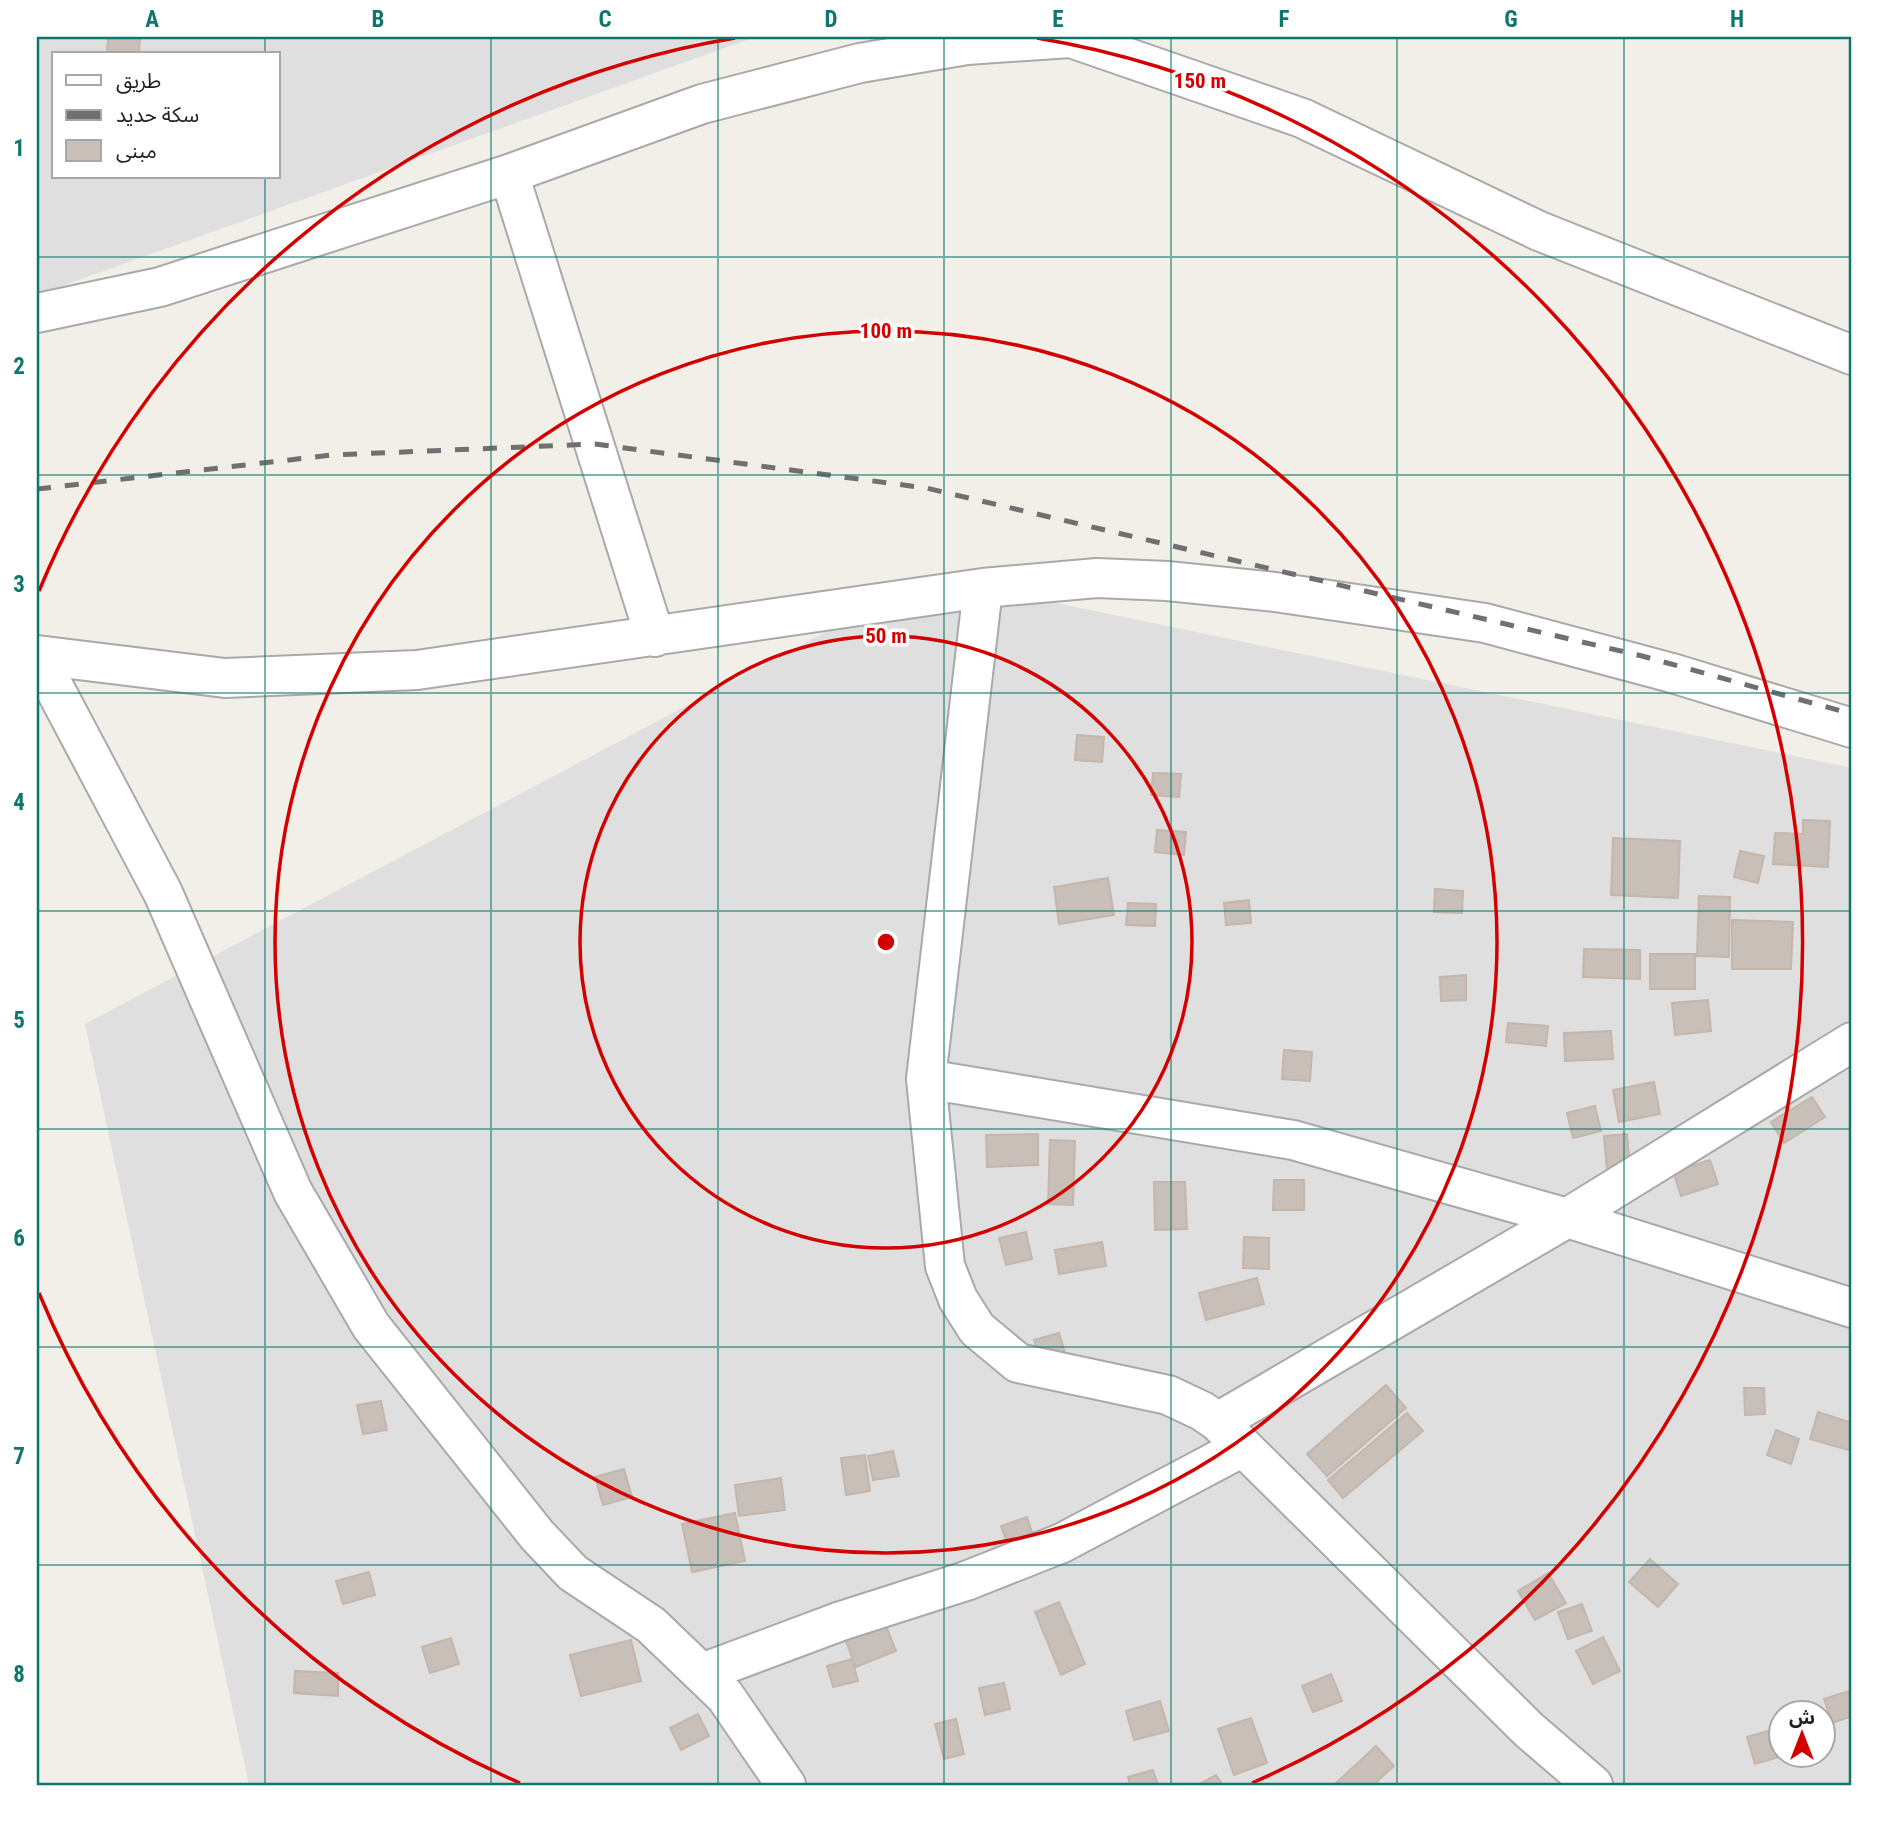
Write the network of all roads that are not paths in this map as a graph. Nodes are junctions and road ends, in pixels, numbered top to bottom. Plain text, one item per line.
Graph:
1 (1069, 37) edge
2 (509, 174) junction
3 (37, 313) edge
4 (1852, 355) edge
5 (983, 588) junction
6 (655, 637) junction
7 (37, 655) edge
8 (1852, 728) edge
9 (1852, 1042) edge
10 (926, 1079) junction
11 (1567, 1218) junction
12 (1852, 1308) edge
13 (1229, 1435) junction
14 (702, 1672) junction
15 (786, 1785) edge
16 (1593, 1785) edge

1 - 2 street
1 - 4 street
2 - 3 street
2 - 6 street
5 - 6 street
5 - 8 street
5 - 10 street
6 - 7 street
7 - 14 street
9 - 11 street
10 - 11 street
10 - 13 street
11 - 12 street
11 - 13 street
13 - 14 street
13 - 16 street
14 - 15 street

